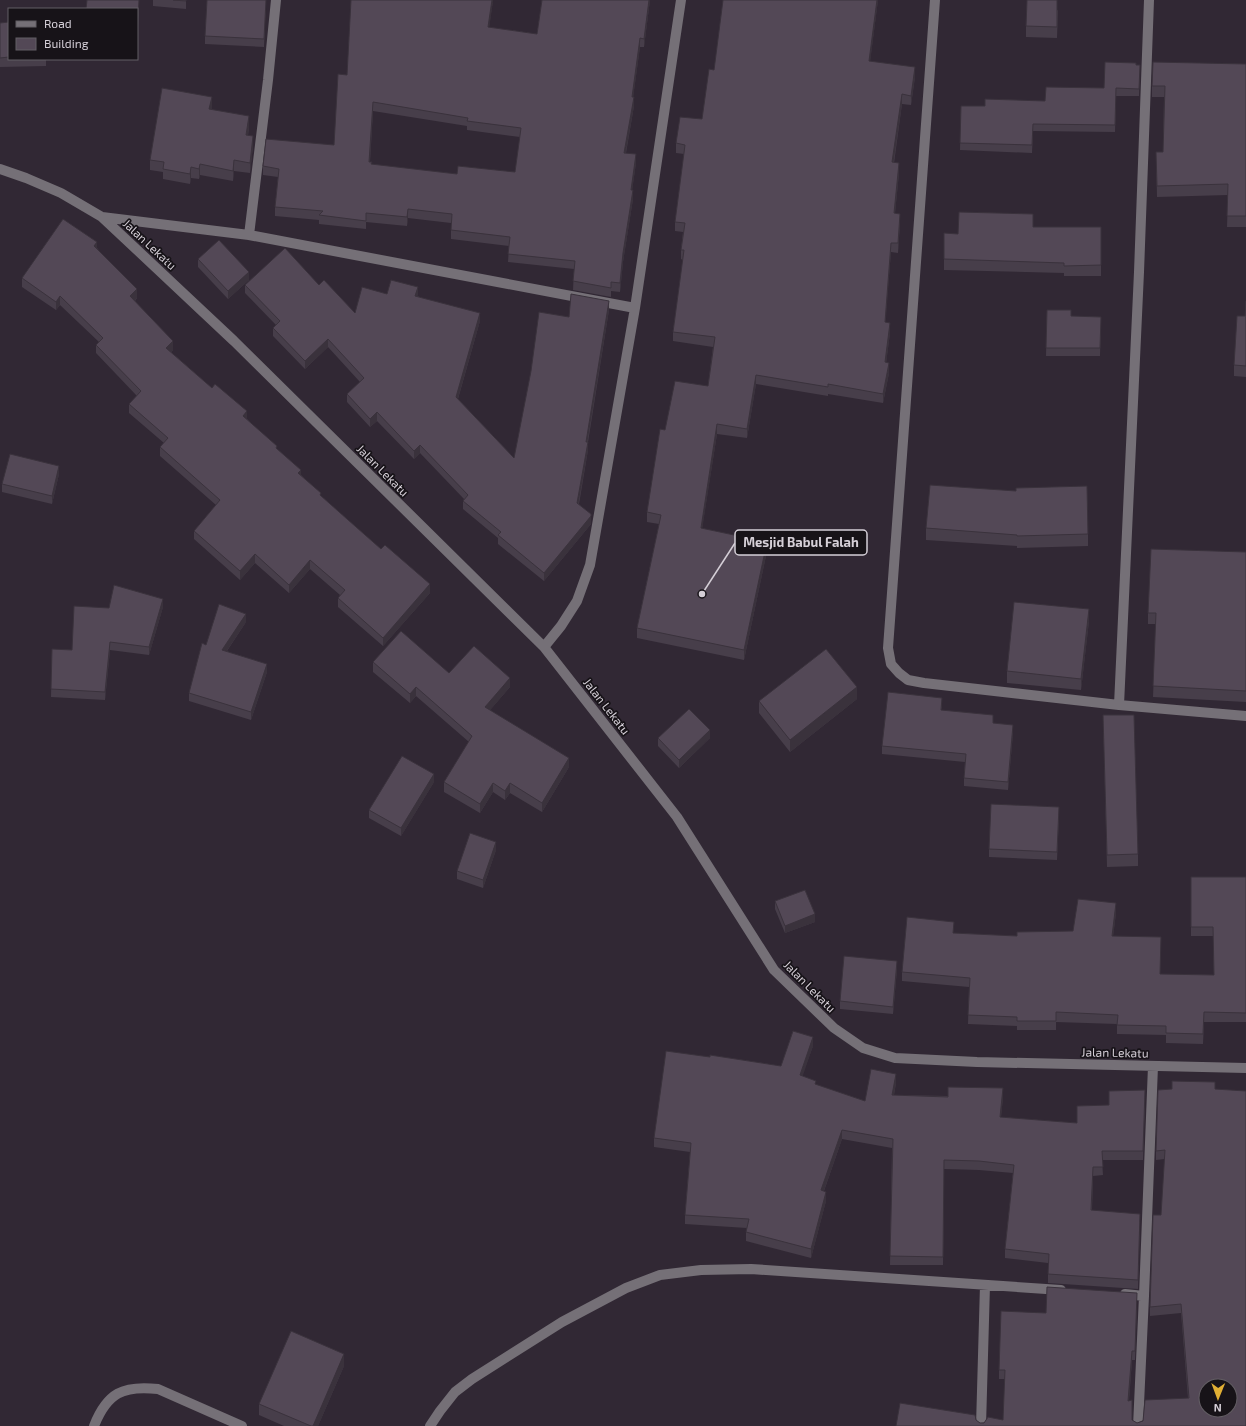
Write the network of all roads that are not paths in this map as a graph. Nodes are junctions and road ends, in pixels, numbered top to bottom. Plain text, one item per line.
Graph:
1 (276, 0) edge
2 (681, 0) edge
3 (935, 0) edge
4 (1148, 0) edge
5 (0, 169) edge
6 (102, 217) junction
7 (249, 235) junction
8 (635, 308) junction
9 (544, 647) junction
10 (1119, 705) junction
11 (1246, 716) edge
12 (1153, 1066) junction
13 (1246, 1068) edge
14 (985, 1285) junction
15 (1073, 1291) edge
16 (1113, 1294) edge
17 (1144, 1296) junction
18 (94, 1426) edge
19 (242, 1426) edge
20 (430, 1426) edge
21 (981, 1426) edge
22 (1138, 1426) edge

1 - 7 street
2 - 8 street
3 - 10 street
4 - 10 street
5 - 6 street, Jalan Lekatu
6 - 7 street
6 - 9 street, Jalan Lekatu
7 - 8 street
8 - 9 street
9 - 12 street, Jalan Lekatu
10 - 11 street
12 - 13 street, Jalan Lekatu
12 - 17 street
14 - 15 street
14 - 20 street
14 - 21 street
16 - 17 street
17 - 22 street
18 - 19 street

